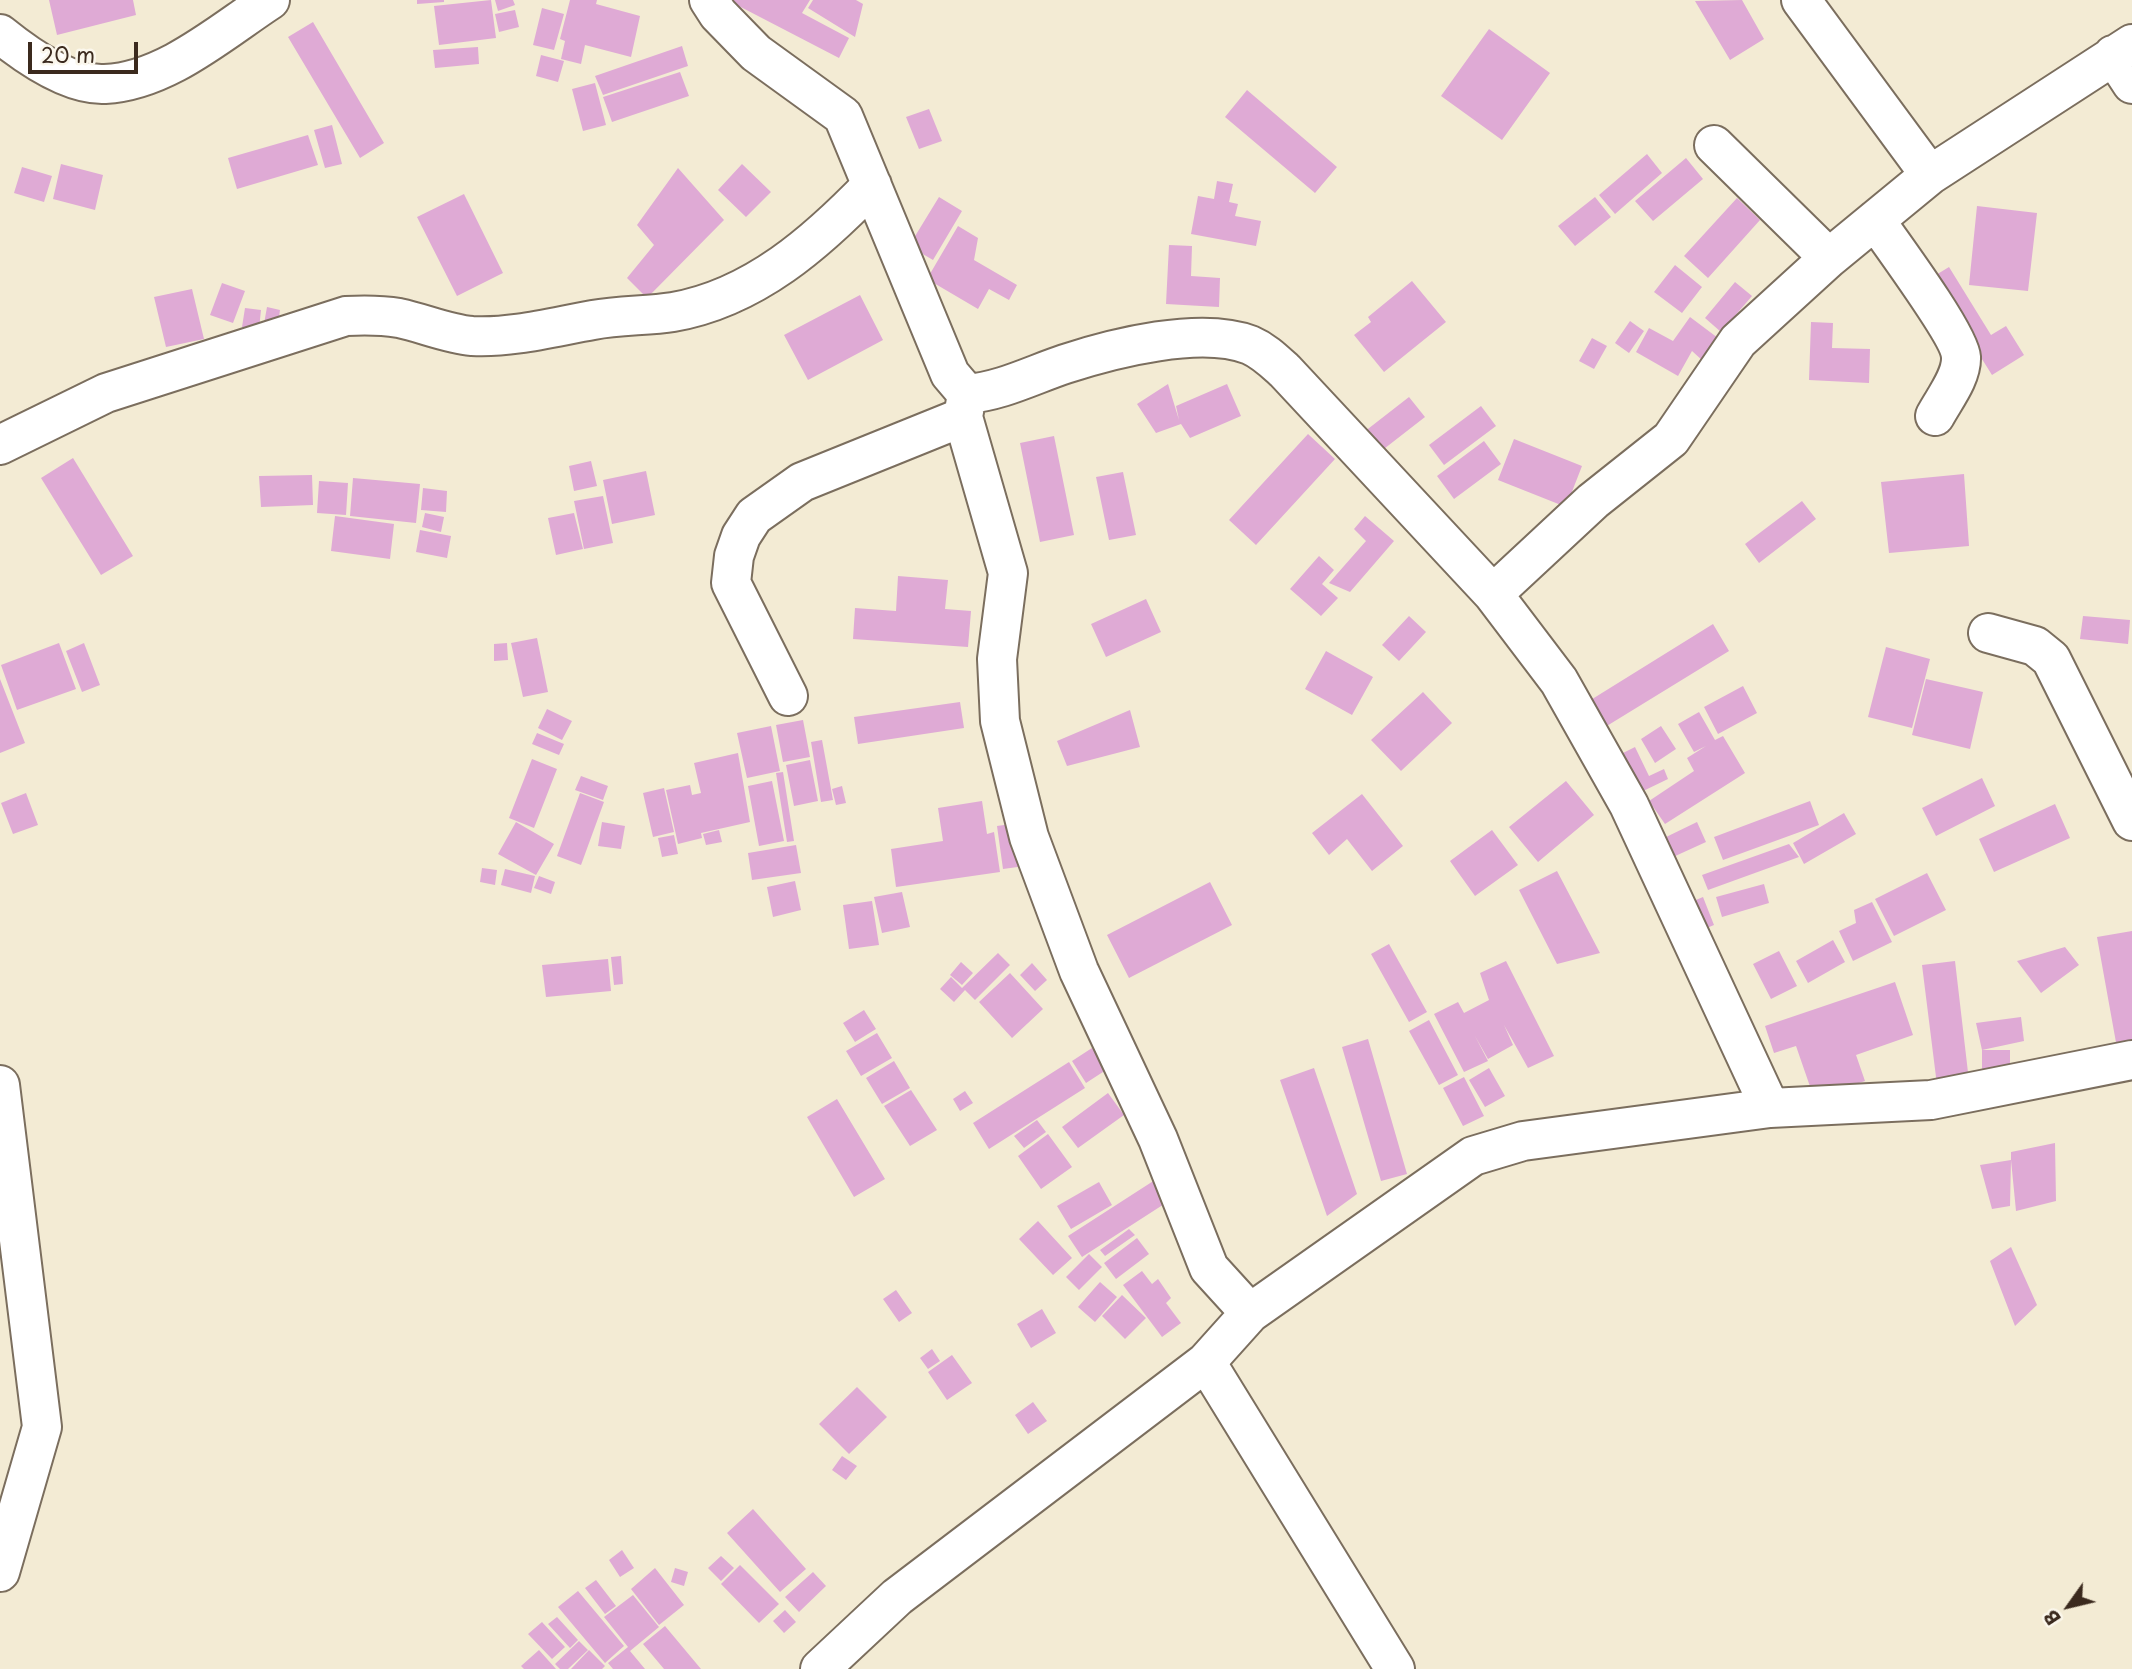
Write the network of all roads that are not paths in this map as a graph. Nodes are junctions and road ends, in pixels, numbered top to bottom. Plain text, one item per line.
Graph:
1 (270, 0) edge
2 (709, 0) edge
3 (1801, 0) edge
4 (0, 34) edge
5 (2126, 61) edge
6 (1714, 145) dead end
7 (1930, 174) junction
8 (872, 184) junction
9 (1875, 220) junction
10 (1829, 258) junction
11 (965, 405) junction
12 (1935, 416) dead end
13 (0, 445) edge
14 (1493, 594) junction
15 (1989, 633) dead end
16 (788, 696) dead end
17 (2132, 821) edge
18 (2132, 1060) edge
19 (0, 1085) edge
20 (1770, 1108) junction
21 (1250, 1313) junction
22 (1206, 1362) junction
23 (0, 1572) edge
24 (820, 1669) edge
25 (1395, 1669) edge

1 - 4 street
2 - 8 street
3 - 7 street
5 - 7 street
6 - 10 street
7 - 9 street
8 - 11 street
8 - 13 street
9 - 10 street
9 - 12 street
10 - 14 street
11 - 14 street
11 - 16 street
11 - 21 street
14 - 20 street
15 - 17 street
18 - 20 street
19 - 23 street
20 - 21 street
21 - 22 street
22 - 24 street
22 - 25 street

